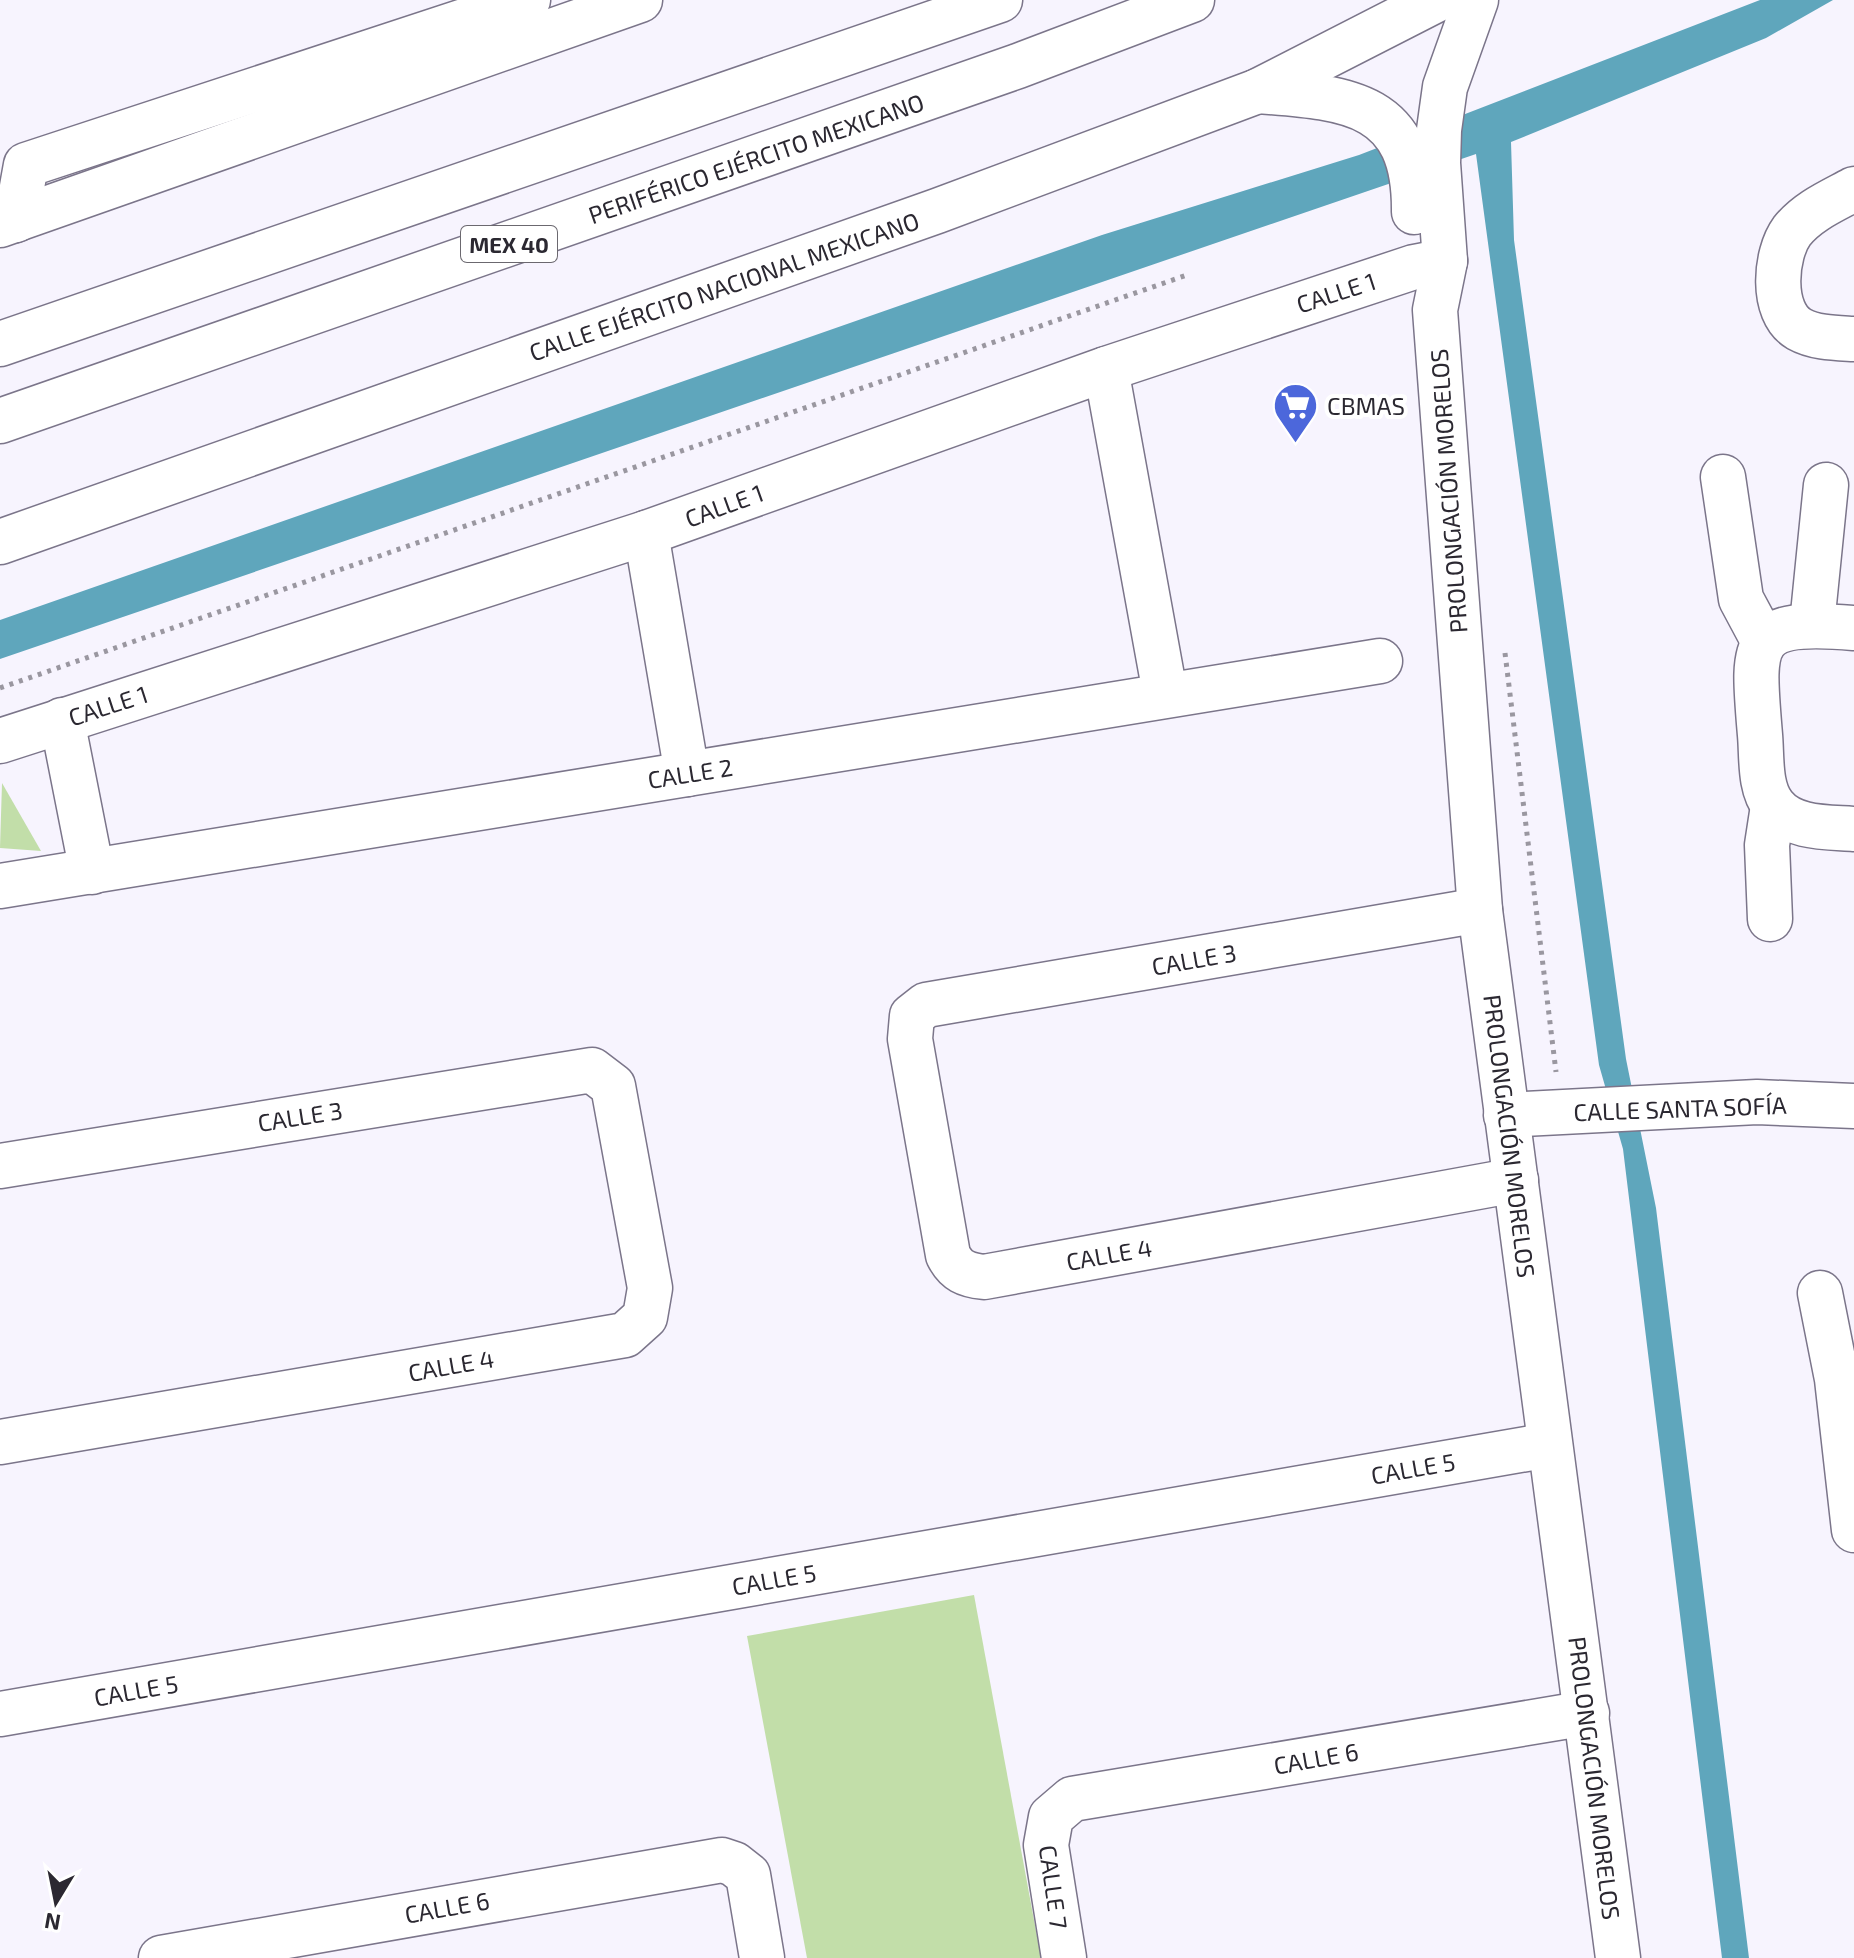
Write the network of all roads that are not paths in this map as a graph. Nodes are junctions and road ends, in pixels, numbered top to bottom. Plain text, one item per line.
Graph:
1 (528, 0) edge
2 (640, 0) edge
3 (1192, 0) edge
4 (1436, 0) edge
5 (1476, 0) edge
6 (996, 2) edge
7 (571, 12) edge
8 (1258, 91) junction
9 (1420, 134) junction
10 (1854, 189) edge
11 (8, 222) edge
12 (1430, 264) junction
13 (1854, 339) edge
14 (0, 344) edge
15 (1106, 369) junction
16 (0, 421) edge
17 (1723, 477) dead end
18 (1826, 485) dead end
19 (646, 533) junction
20 (0, 542) edge
21 (1833, 626) edge
22 (1764, 642) junction
23 (1380, 661) dead end
24 (1165, 693) junction
25 (62, 720) junction
26 (0, 741) edge
27 (687, 774) junction
28 (1773, 806) junction
29 (1854, 829) edge
30 (92, 872) junction
31 (0, 886) edge
32 (1480, 910) junction
33 (1770, 919) dead end
34 (912, 1016) joint
35 (600, 1074) joint
36 (1854, 1106) edge
37 (1506, 1115) junction
38 (0, 1166) edge
39 (1516, 1180) junction
40 (1820, 1293) dead end
41 (1845, 1380) edge
42 (0, 1442) edge
43 (1549, 1445) junction
44 (1852, 1483) edge
45 (1854, 1530) edge
46 (1587, 1713) junction
47 (0, 1714) edge
48 (1051, 1817) joint
49 (161, 1958) edge
50 (762, 1958) edge
51 (1064, 1958) edge
52 (1618, 1958) edge

1 - 11 main road
2 - 7 main road
3 - 16 main road, PERIFÉRICO EJÉRCITO MEXICANO / MEX 40
4 - 8 main road, CALLE EJÉRCITO NACIONAL MEXICANO
5 - 9 main road, PROLONGACIÓN MORELOS
6 - 14 main road
7 - 11 main road
8 - 9 main road
8 - 20 main road, CALLE EJÉRCITO NACIONAL MEXICANO
9 - 12 main road, PROLONGACIÓN MORELOS
10 - 13 main road
12 - 15 main road, CALLE 1
12 - 32 main road, PROLONGACIÓN MORELOS
15 - 19 main road, CALLE 1
15 - 24 main road
17 - 22 main road
18 - 21 main road
19 - 25 main road, CALLE 1
19 - 27 main road
21 - 22 main road
22 - 28 main road
23 - 24 main road, CALLE 2
24 - 27 main road, CALLE 2
25 - 26 main road, CALLE 1
25 - 30 main road
27 - 30 main road, CALLE 2
28 - 29 main road
28 - 33 main road
30 - 31 main road, CALLE 2
32 - 34 main road, CALLE 3
32 - 37 main road, PROLONGACIÓN MORELOS
34 - 39 main road, CALLE 4
35 - 38 main road, CALLE 3
35 - 42 main road, CALLE 4
36 - 37 main road, CALLE SANTA SOFÍA
37 - 39 main road, PROLONGACIÓN MORELOS
39 - 43 main road, PROLONGACIÓN MORELOS
40 - 41 main road
41 - 44 main road
43 - 46 main road, PROLONGACIÓN MORELOS
43 - 47 main road, CALLE 5
44 - 45 main road
46 - 48 main road, CALLE 6
46 - 52 main road, PROLONGACIÓN MORELOS
48 - 51 main road, CALLE 7
49 - 50 main road, CALLE 6

